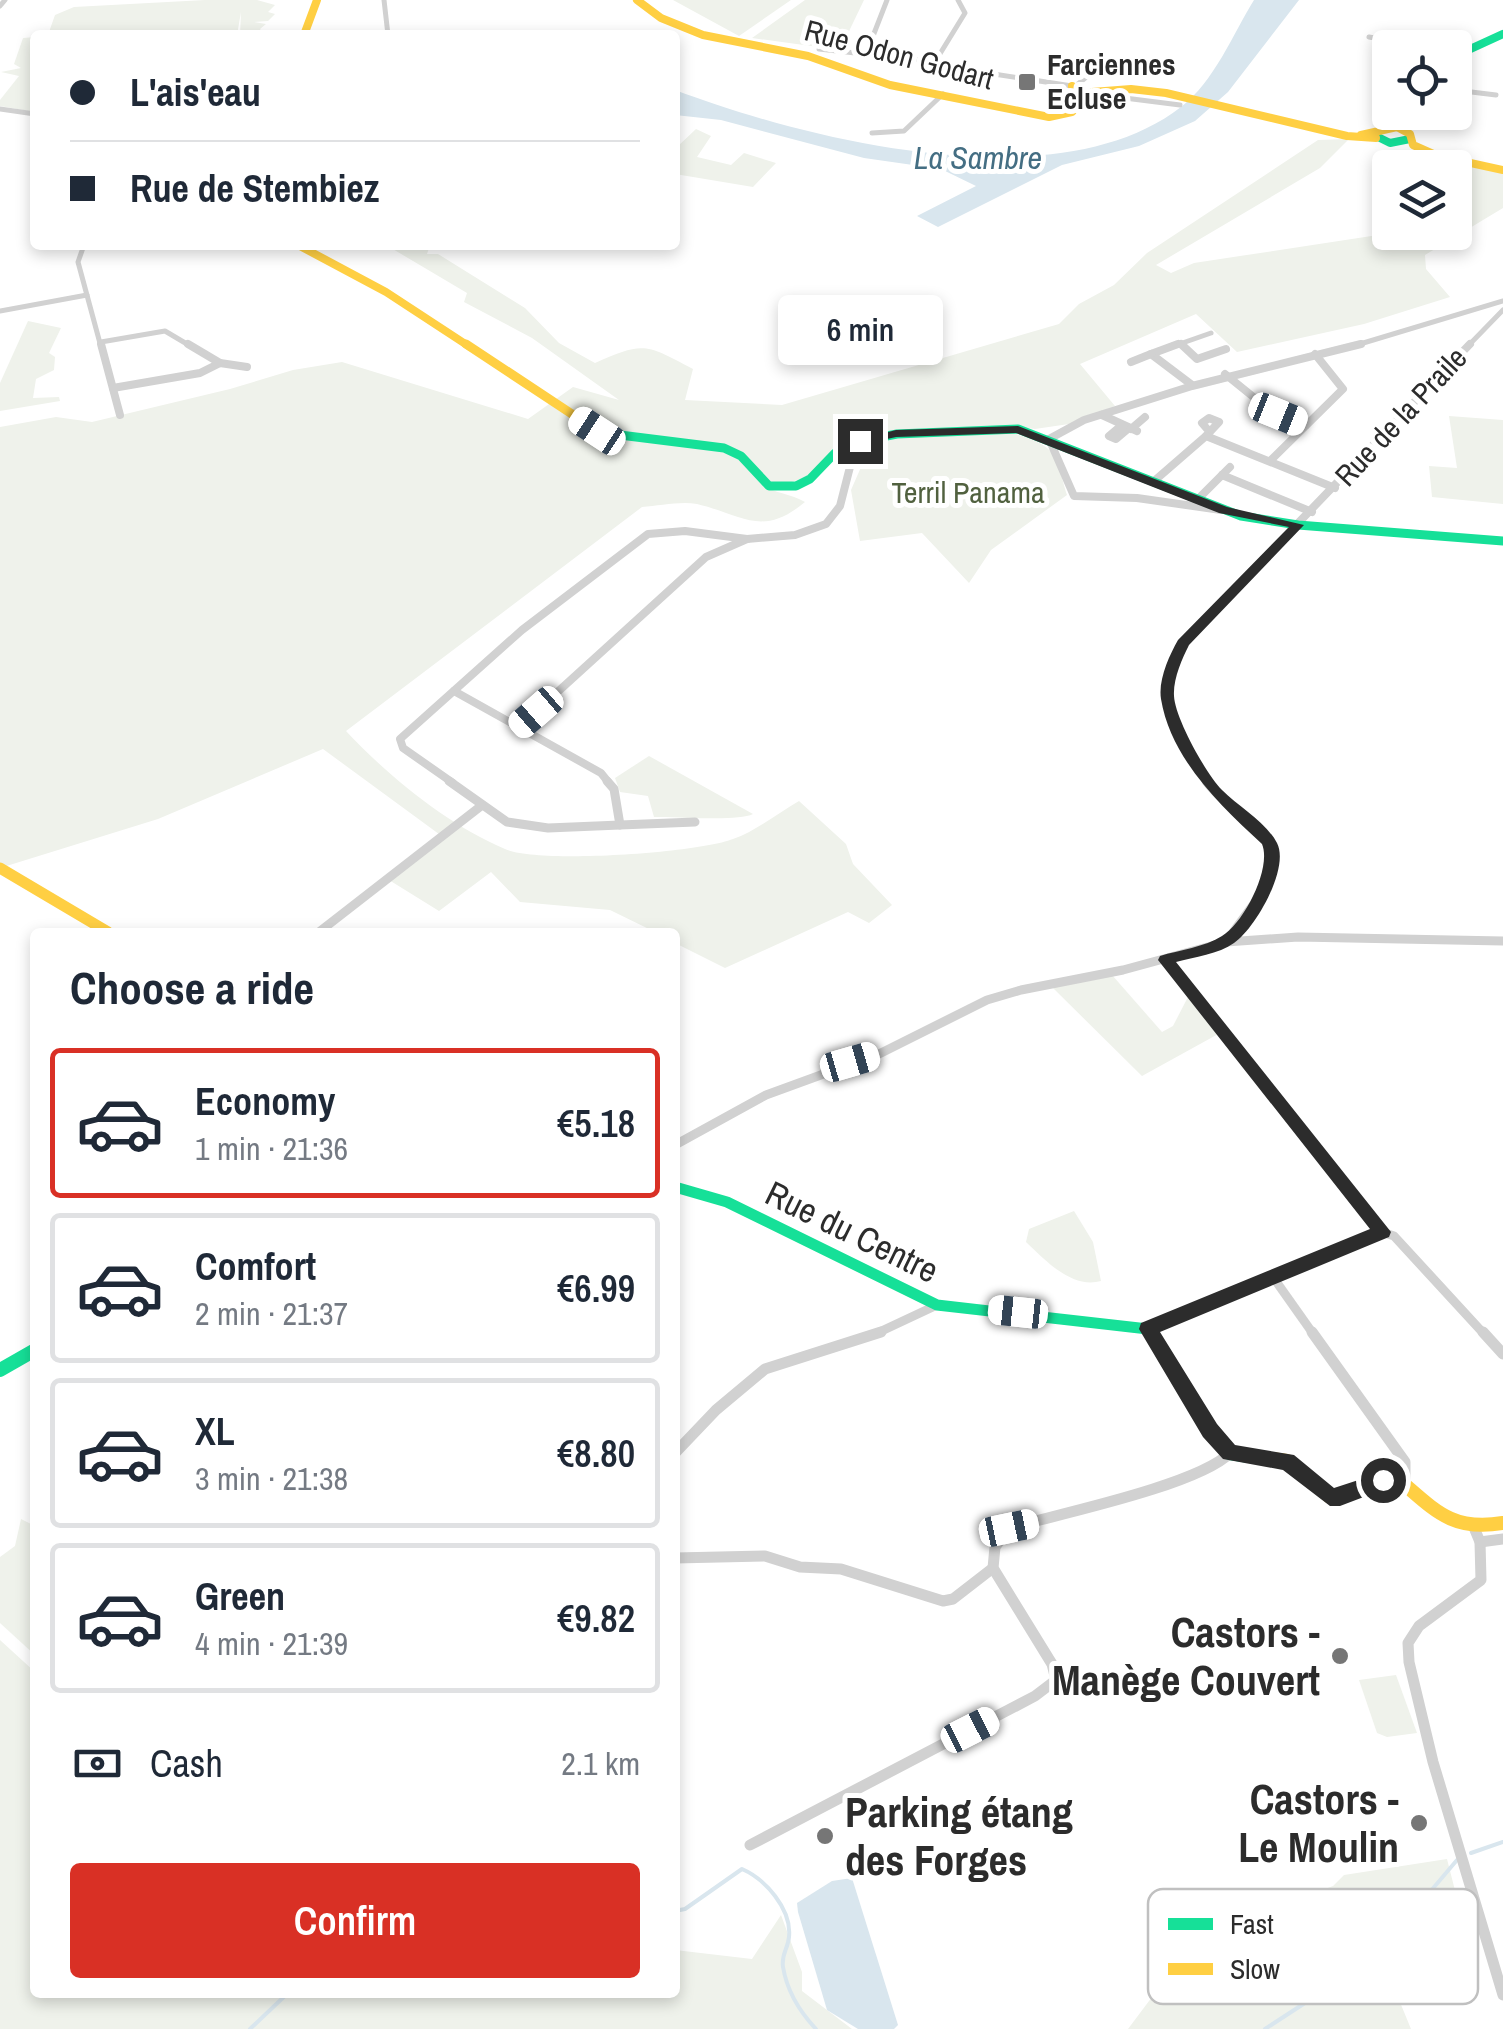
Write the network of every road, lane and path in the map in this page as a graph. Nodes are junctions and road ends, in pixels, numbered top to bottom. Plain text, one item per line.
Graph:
1 (317, 0) edge
2 (384, 0) edge
3 (640, 0) edge
4 (887, 0) edge
5 (958, 0) edge
6 (306, 30) edge
7 (387, 30) edge
8 (1503, 33) edge
9 (1369, 37) dead end
10 (1372, 38) edge
11 (1472, 43) edge
12 (1472, 47) edge
13 (818, 48) dead end
14 (866, 54) junction
15 (938, 62) junction
16 (1091, 73) dead end
17 (1503, 90) edge
18 (1082, 91) junction
19 (1472, 93) edge
20 (942, 95) junction
21 (1500, 97) edge
22 (1050, 103) dead end
23 (0, 109) edge
24 (30, 113) edge
25 (1403, 130) edge
26 (872, 132) dead end
27 (1402, 134) junction
28 (1503, 170) edge
29 (82, 250) edge
30 (307, 250) edge
31 (87, 295) junction
32 (1503, 300) edge
33 (1488, 307) junction
34 (0, 311) edge
35 (1500, 311) edge
36 (156, 332) joint
37 (1211, 334) dead end
38 (101, 342) junction
39 (1180, 344) junction
40 (1226, 349) dead end
41 (1151, 354) junction
42 (1315, 354) junction
43 (1131, 362) dead end
44 (220, 364) junction
45 (247, 367) dead end
46 (1225, 374) junction
47 (1192, 385) junction
48 (114, 388) junction
49 (120, 415) dead end
50 (1102, 415) junction
51 (1144, 417) dead end
52 (1306, 426) junction
53 (1049, 440) junction
54 (851, 448) junction
55 (1270, 461) junction
56 (1230, 467) dead end
57 (1222, 475) junction
58 (1153, 482) junction
59 (1335, 488) junction
60 (1201, 496) dead end
61 (1223, 510) junction
62 (1312, 512) junction
63 (1298, 525) junction
64 (711, 535) junction
65 (747, 540) junction
66 (1503, 541) edge
67 (718, 550) junction
68 (454, 691) junction
69 (519, 726) junction
70 (481, 806) junction
71 (694, 822) dead end
72 (620, 825) junction
73 (0, 868) edge
74 (102, 928) edge
75 (324, 928) edge
76 (1503, 941) edge
77 (1226, 942) junction
78 (1166, 960) junction
79 (680, 1142) edge
80 (680, 1188) edge
81 (1382, 1232) junction
82 (1274, 1277) junction
83 (936, 1305) junction
84 (1148, 1329) junction
85 (30, 1353) edge
86 (1503, 1354) edge
87 (0, 1370) edge
88 (680, 1449) edge
89 (1230, 1453) junction
90 (1404, 1480) junction
91 (1503, 1523) edge
92 (1478, 1536) junction
93 (1503, 1539) edge
94 (680, 1558) edge
95 (994, 1568) junction
96 (750, 1844) dead end
97 (1471, 1889) edge
98 (1478, 1912) edge
99 (1503, 1995) edge

1 - 6 street
2 - 7 street
3 - 20 street, Rue Odon Godart
4 - 14 street
5 - 15 street
8 - 11 street
8 - 12 street
9 - 10 street
13 - 14 street
14 - 15 street
15 - 18 street
16 - 18 street
17 - 21 street
18 - 20 street, Rue Odon Godart
18 - 22 street
18 - 27 street
19 - 21 street
20 - 26 street
23 - 24 street
25 - 27 street
27 - 28 street
29 - 31 street
30 - 54 street
31 - 34 street
31 - 38 street
32 - 33 street
33 - 35 street
33 - 42 street
35 - 59 street, Rue de la Praile
36 - 38 street
36 - 44 street
37 - 39 street
38 - 48 street
39 - 40 street
39 - 41 street
41 - 43 street
41 - 47 street
42 - 46 street
42 - 52 street
44 - 45 street
44 - 48 street
46 - 47 street
46 - 52 street
47 - 50 street
48 - 49 street
50 - 51 street
50 - 53 street
52 - 55 street
53 - 54 street
53 - 58 street
53 - 61 street
54 - 65 street
55 - 58 street
55 - 59 street
56 - 57 street
57 - 60 street
57 - 62 street
58 - 61 street
59 - 62 street, Rue de la Praile
61 - 63 street
62 - 63 street, Rue de la Praile
63 - 66 street
63 - 77 street
64 - 65 street
64 - 67 street
64 - 68 street
65 - 67 street
67 - 69 street
68 - 69 street
68 - 70 street
69 - 72 street
70 - 72 street
70 - 75 street
71 - 72 street
73 - 74 street
76 - 77 street
77 - 78 street
78 - 79 street
78 - 81 street
80 - 83 street, Rue du Centre
81 - 82 street
81 - 86 street
82 - 84 street
82 - 90 street
83 - 84 street, Rue du Centre
83 - 88 street
84 - 89 street
85 - 87 street
89 - 90 street
89 - 95 street
90 - 92 street
91 - 92 street
92 - 93 street
92 - 97 street
94 - 95 street
95 - 96 street
98 - 99 street

